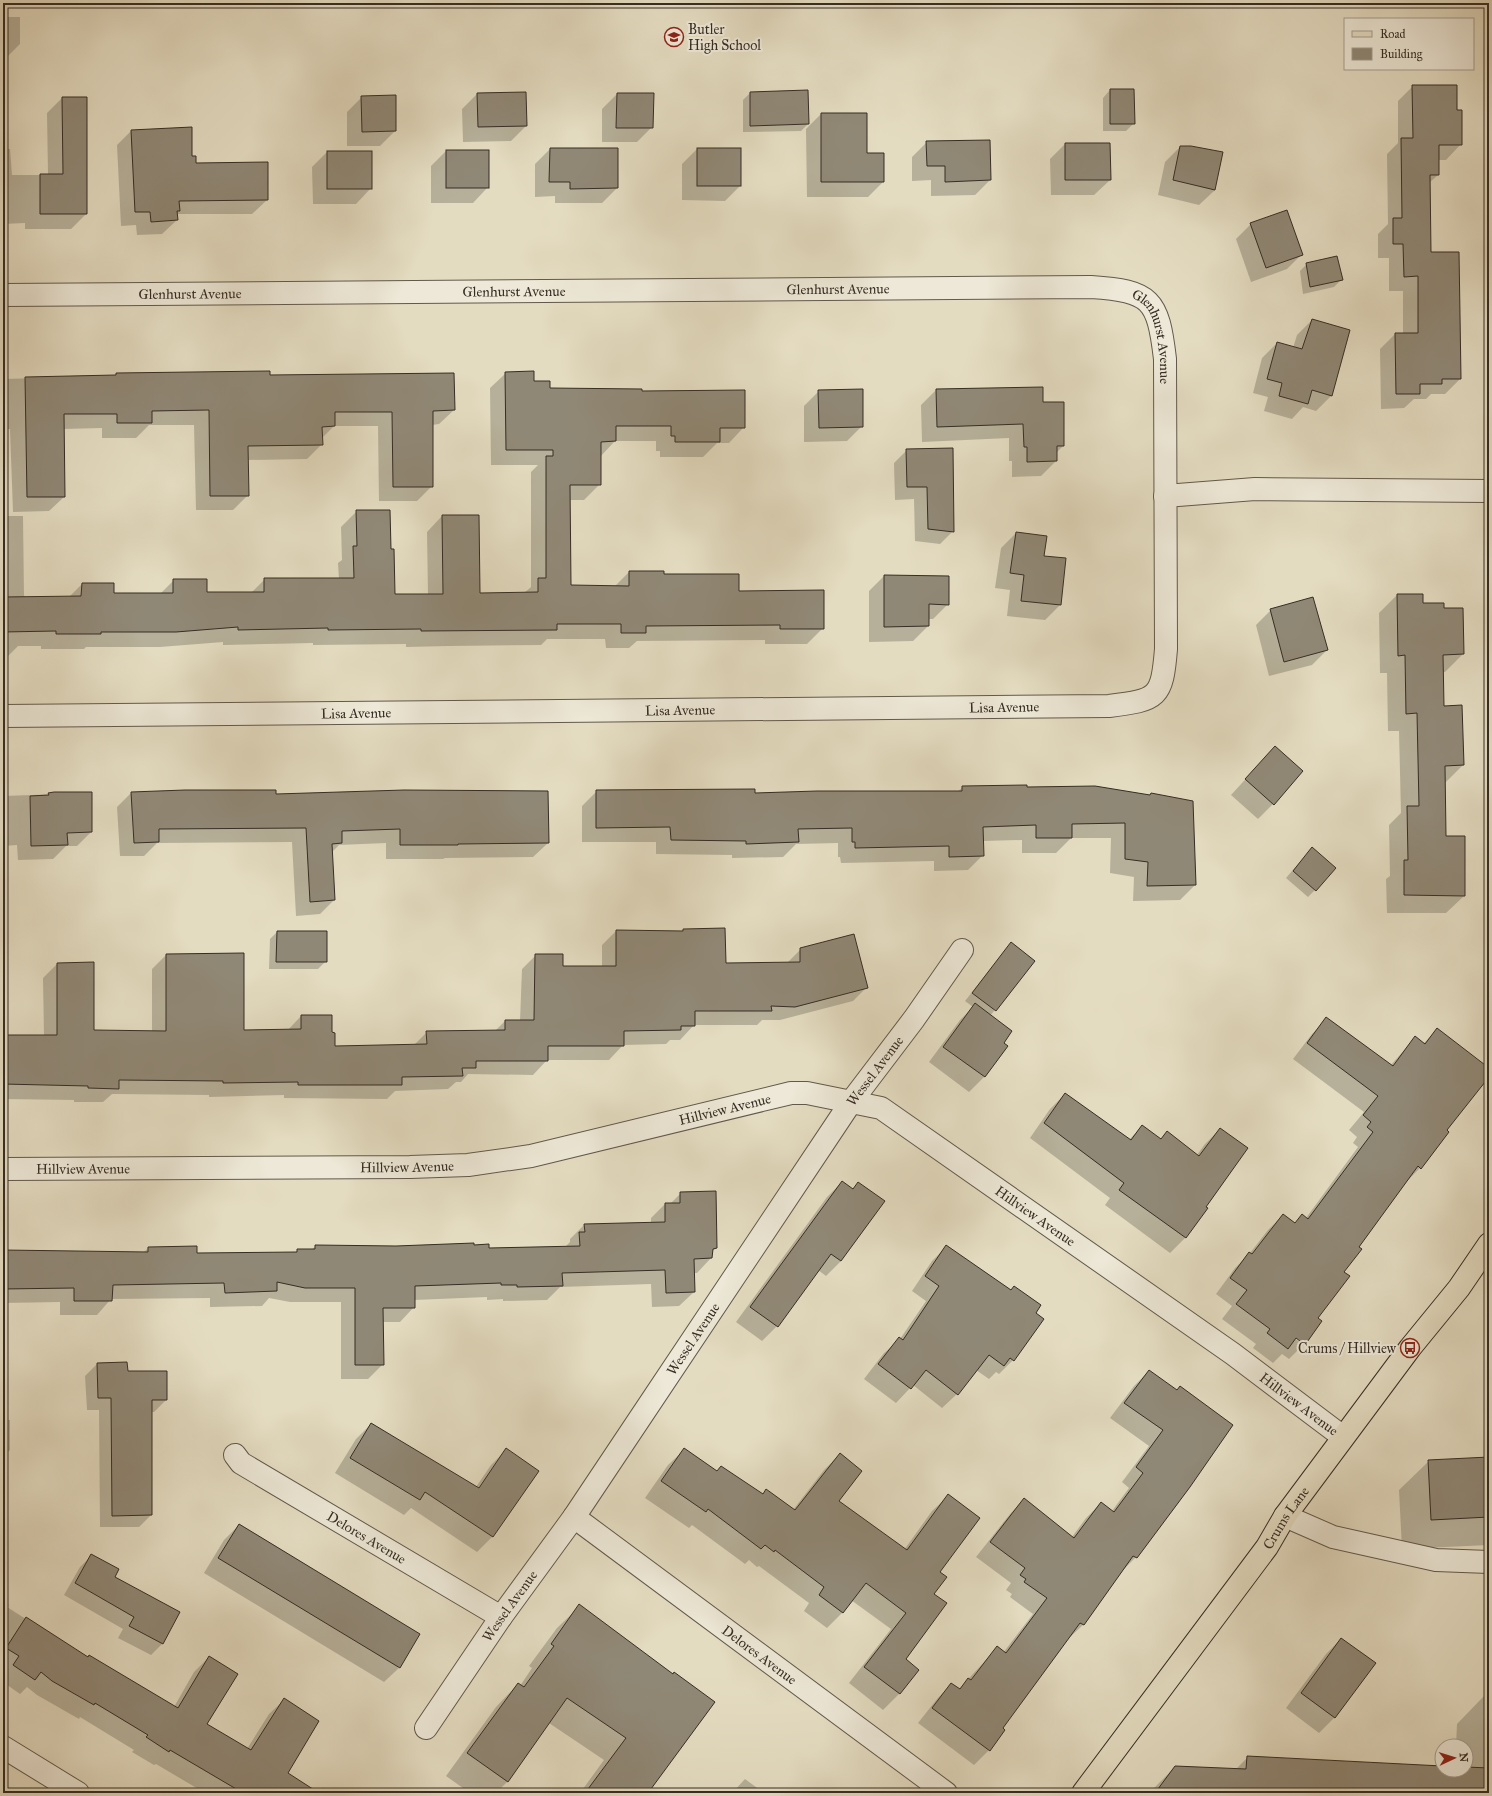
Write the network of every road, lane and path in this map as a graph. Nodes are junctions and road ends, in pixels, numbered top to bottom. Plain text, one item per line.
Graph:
1 (3, 295) edge
2 (1489, 491) edge
3 (1165, 496) junction
4 (3, 716) edge
5 (962, 950) dead end
6 (851, 1102) junction
7 (3, 1169) edge
8 (1489, 1244) edge
9 (1344, 1437) junction
10 (235, 1455) dead end
11 (574, 1516) junction
12 (1285, 1516) junction
13 (1489, 1562) edge
14 (501, 1617) junction
15 (426, 1728) dead end
16 (3, 1747) edge
17 (78, 1793) edge
18 (946, 1793) edge
19 (1083, 1793) edge

1 - 3 street, Glenhurst Avenue
2 - 3 street
3 - 4 street, Lisa Avenue
5 - 6 street, Wessel Avenue
6 - 7 street, Hillview Avenue
6 - 9 street, Hillview Avenue
6 - 11 street, Wessel Avenue
8 - 9 main road, Crums Lane
9 - 12 main road, Crums Lane
10 - 14 street, Delores Avenue
11 - 14 street, Wessel Avenue
11 - 18 street, Delores Avenue
12 - 13 street
12 - 19 main road, Crums Lane
14 - 15 street, Wessel Avenue
16 - 17 street

